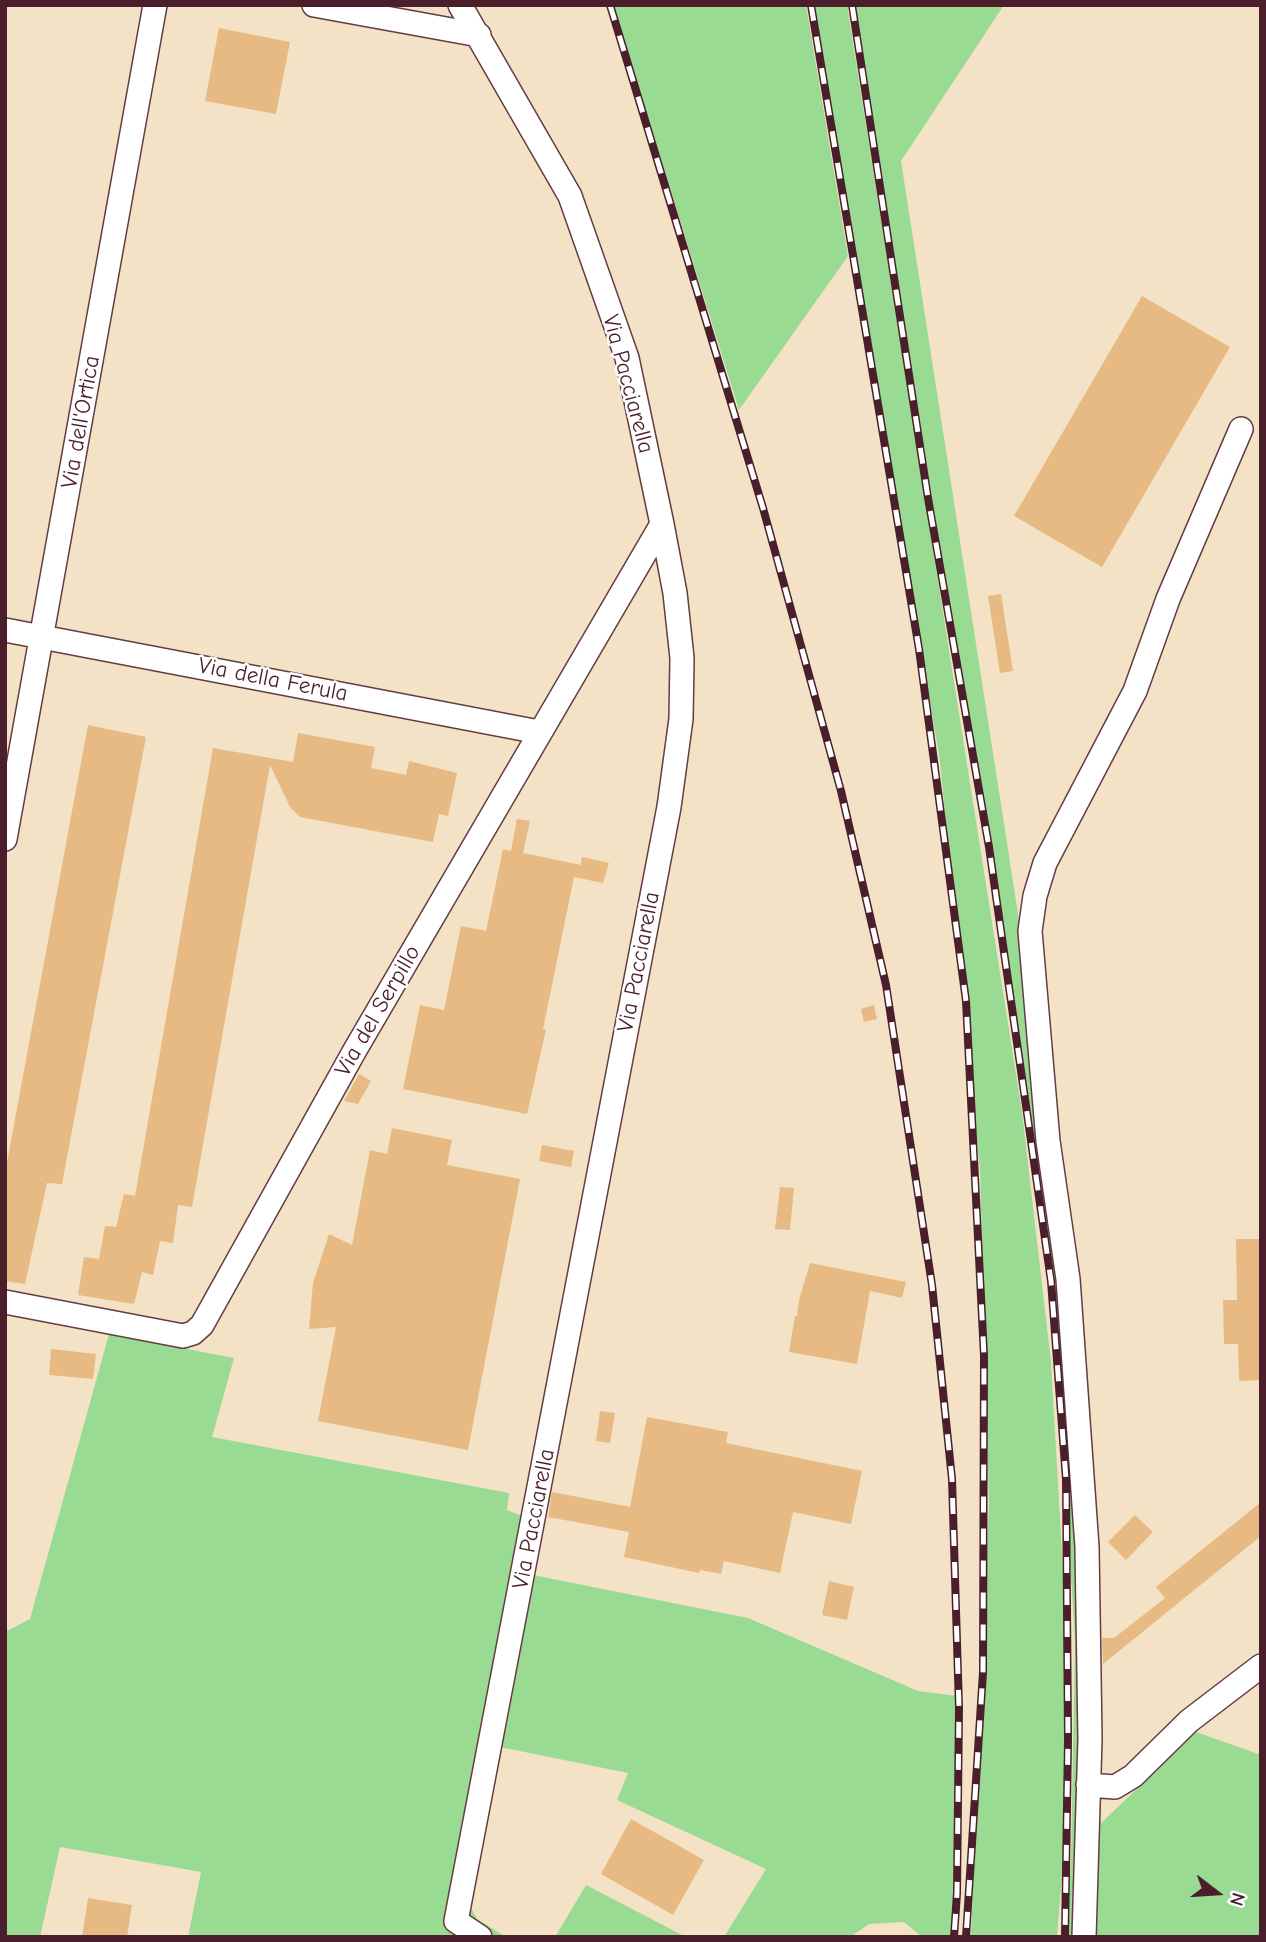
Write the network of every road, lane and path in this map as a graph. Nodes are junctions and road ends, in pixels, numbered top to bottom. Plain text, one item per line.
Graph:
1 (155, 5) edge
2 (314, 5) edge
3 (460, 5) edge
4 (479, 35) junction
5 (1241, 429) dead end
6 (662, 524) junction
7 (5, 630) edge
8 (43, 636) junction
9 (540, 732) junction
10 (5, 839) edge
11 (5, 1302) edge
12 (1261, 1666) edge
13 (1088, 1785) junction
14 (480, 1937) edge
15 (1084, 1937) edge

1 - 8 street, Via dell'Ortica
2 - 4 street
3 - 4 street, Via Pacciarella
4 - 6 street, Via Pacciarella
5 - 13 street
6 - 9 street, Via del Serpillo
6 - 14 street, Via Pacciarella
7 - 8 street, Via della Ferula
8 - 9 street, Via della Ferula
8 - 10 street, Via dell'Ortica
9 - 11 street, Via del Serpillo
12 - 13 street
13 - 15 street

